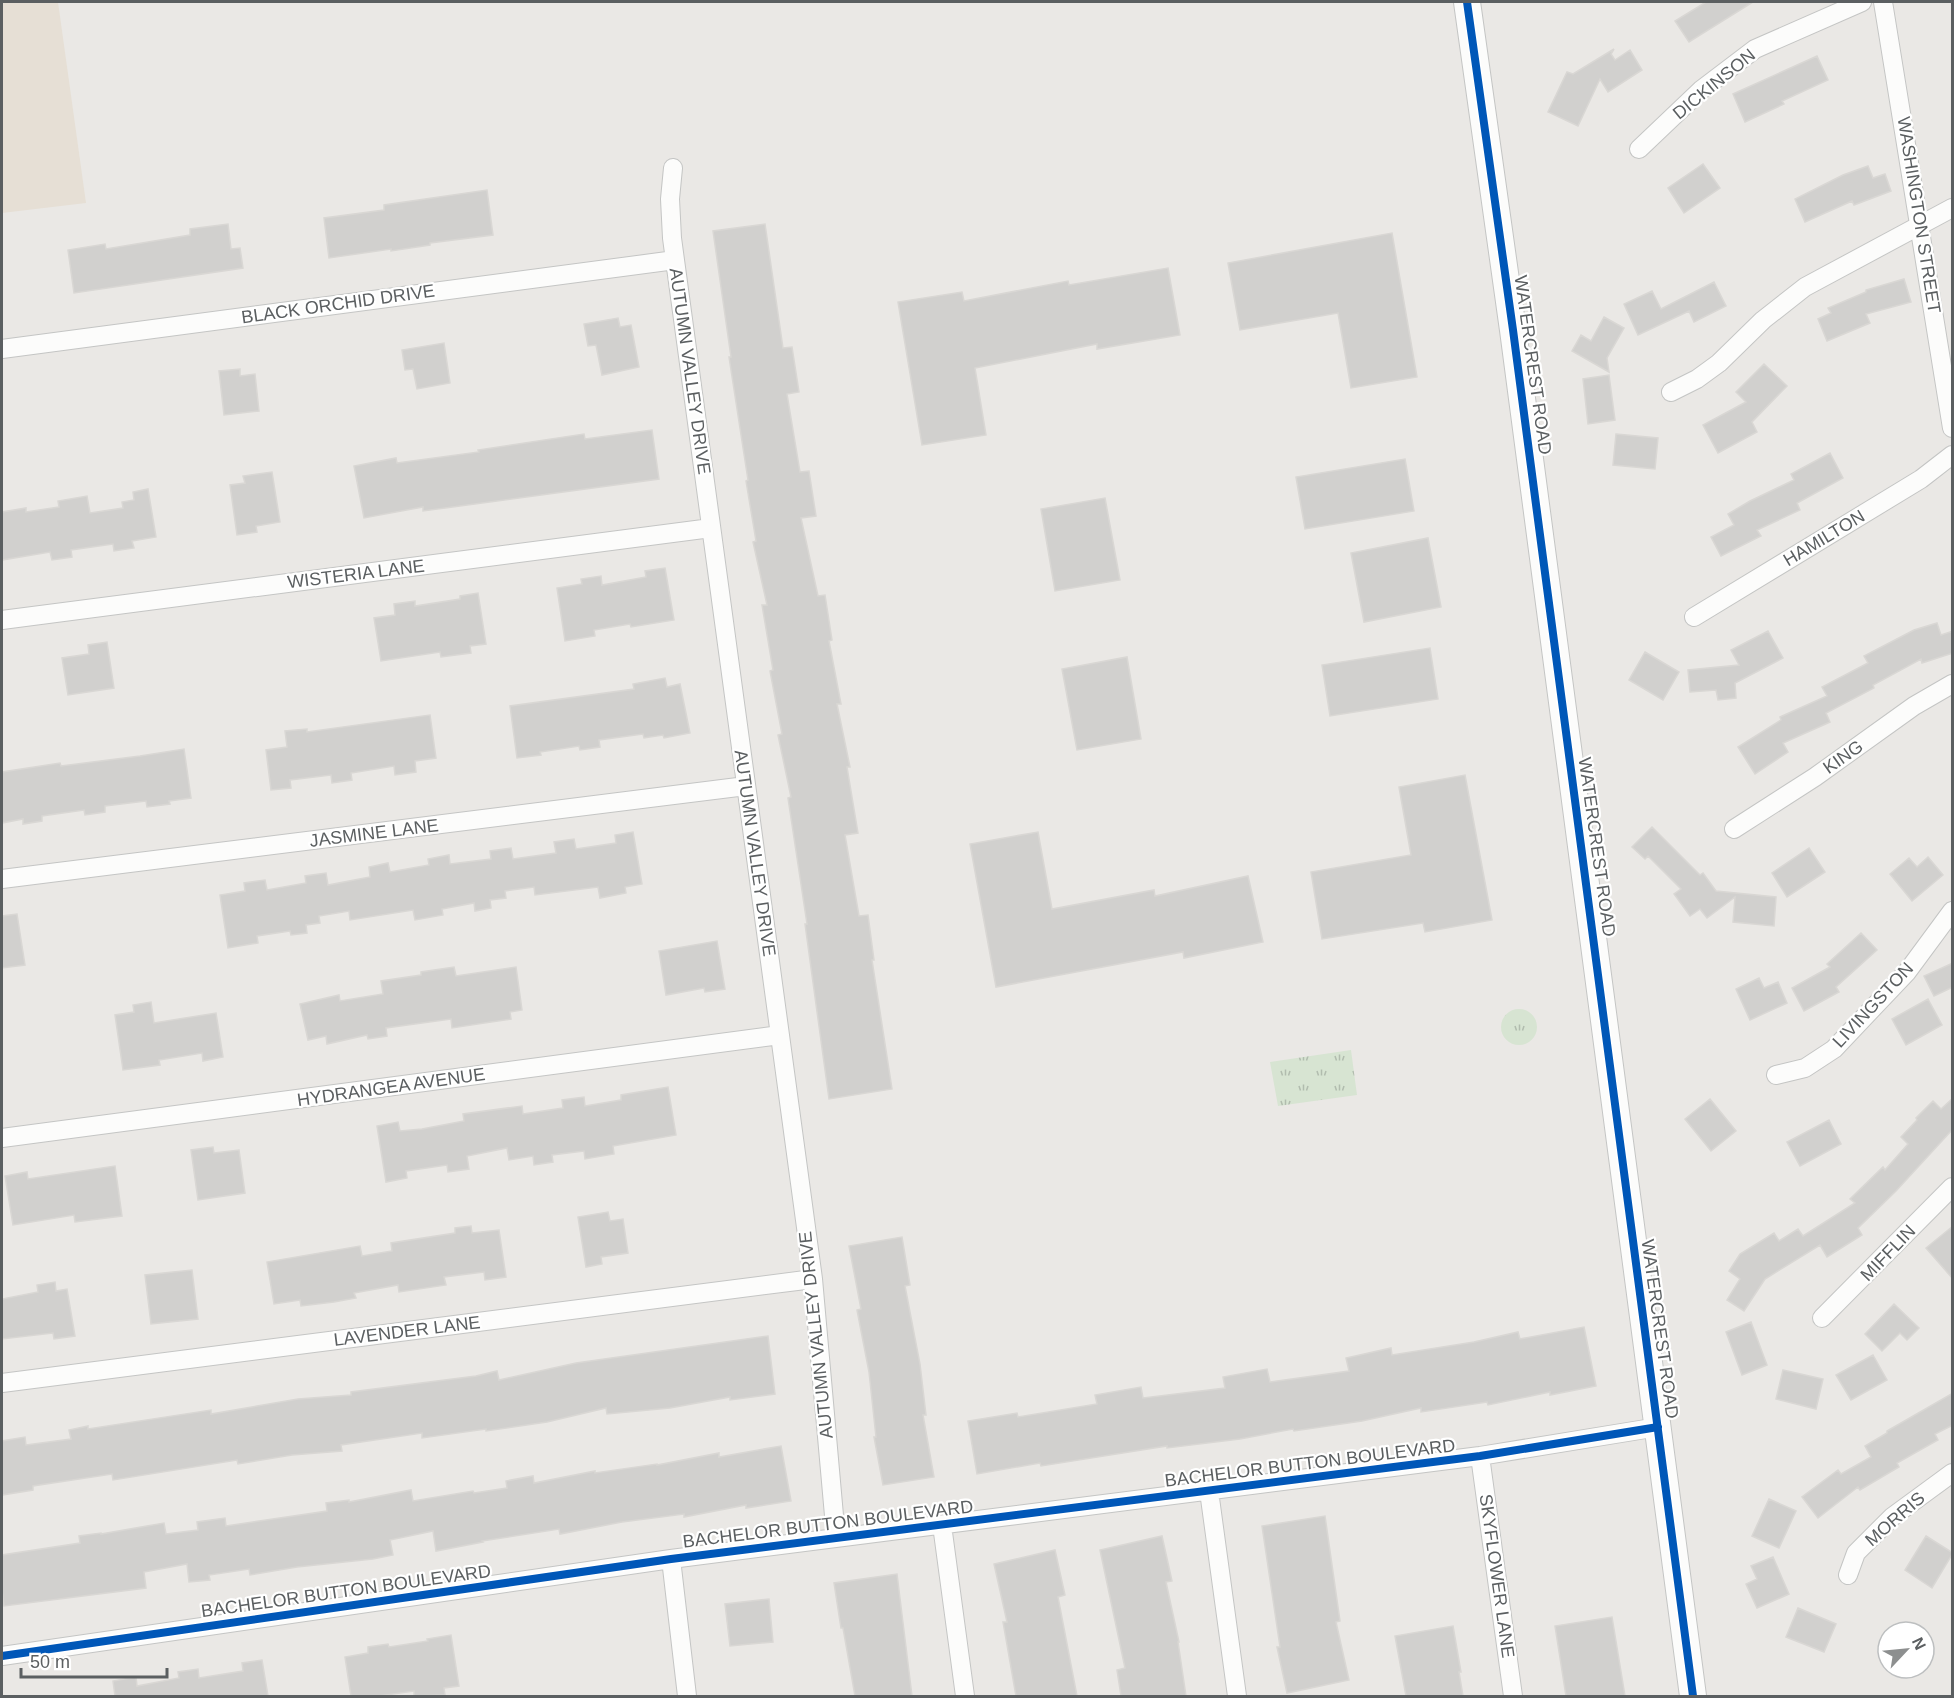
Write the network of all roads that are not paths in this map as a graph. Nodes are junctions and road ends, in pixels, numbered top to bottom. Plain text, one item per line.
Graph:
1 (1467, 2) edge
2 (1862, 2) edge
3 (1883, 2) edge
4 (1639, 149) dead end
5 (673, 168) dead end
6 (1953, 208) edge
7 (1921, 225) junction
8 (675, 260) junction
9 (2, 349) edge
10 (1671, 392) dead end
11 (1953, 428) edge
12 (1953, 455) edge
13 (711, 528) junction
14 (1694, 617) dead end
15 (2, 620) edge
16 (1953, 684) edge
17 (746, 786) junction
18 (1734, 829) dead end
19 (2, 879) edge
20 (1953, 912) edge
21 (780, 1035) junction
22 (1776, 1075) dead end
23 (2, 1138) edge
24 (1953, 1187) edge
25 (813, 1279) junction
26 (1822, 1318) dead end
27 (2, 1383) edge
28 (1658, 1427) junction
29 (1480, 1456) junction
30 (1953, 1473) edge
31 (1209, 1491) junction
32 (942, 1525) junction
33 (836, 1538) junction
34 (671, 1559) junction
35 (1848, 1575) dead end
36 (2, 1656) edge
37 (687, 1696) edge
38 (965, 1696) edge
39 (1237, 1696) edge
40 (1513, 1696) edge
41 (1693, 1696) edge

1 - 28 street, WATERCREST ROAD
2 - 4 street, DICKINSON
3 - 7 street, WASHINGTON STREET
5 - 8 street, AUTUMN VALLEY DRIVE
6 - 7 street
7 - 10 street
7 - 11 street, WASHINGTON STREET
8 - 9 street, BLACK ORCHID DRIVE
8 - 13 street, AUTUMN VALLEY DRIVE
12 - 14 street, HAMILTON
13 - 15 street, WISTERIA LANE
13 - 17 street, AUTUMN VALLEY DRIVE
16 - 18 street, KING
17 - 19 street, JASMINE LANE
17 - 21 street, AUTUMN VALLEY DRIVE
20 - 22 street, LIVINGSTON
21 - 23 street, HYDRANGEA AVENUE
21 - 25 street, AUTUMN VALLEY DRIVE
24 - 26 street, MIFFLIN
25 - 27 street, LAVENDER LANE
25 - 33 street, AUTUMN VALLEY DRIVE
28 - 29 street, BACHELOR BUTTON BOULEVARD
28 - 41 street, WATERCREST ROAD
29 - 31 street, BACHELOR BUTTON BOULEVARD
29 - 40 street, SKYFLOWER LANE
30 - 35 street, MORRIS
31 - 32 street, BACHELOR BUTTON BOULEVARD
31 - 39 street
32 - 33 street, BACHELOR BUTTON BOULEVARD
32 - 38 street
33 - 34 street, BACHELOR BUTTON BOULEVARD
34 - 36 street, BACHELOR BUTTON BOULEVARD
34 - 37 street

